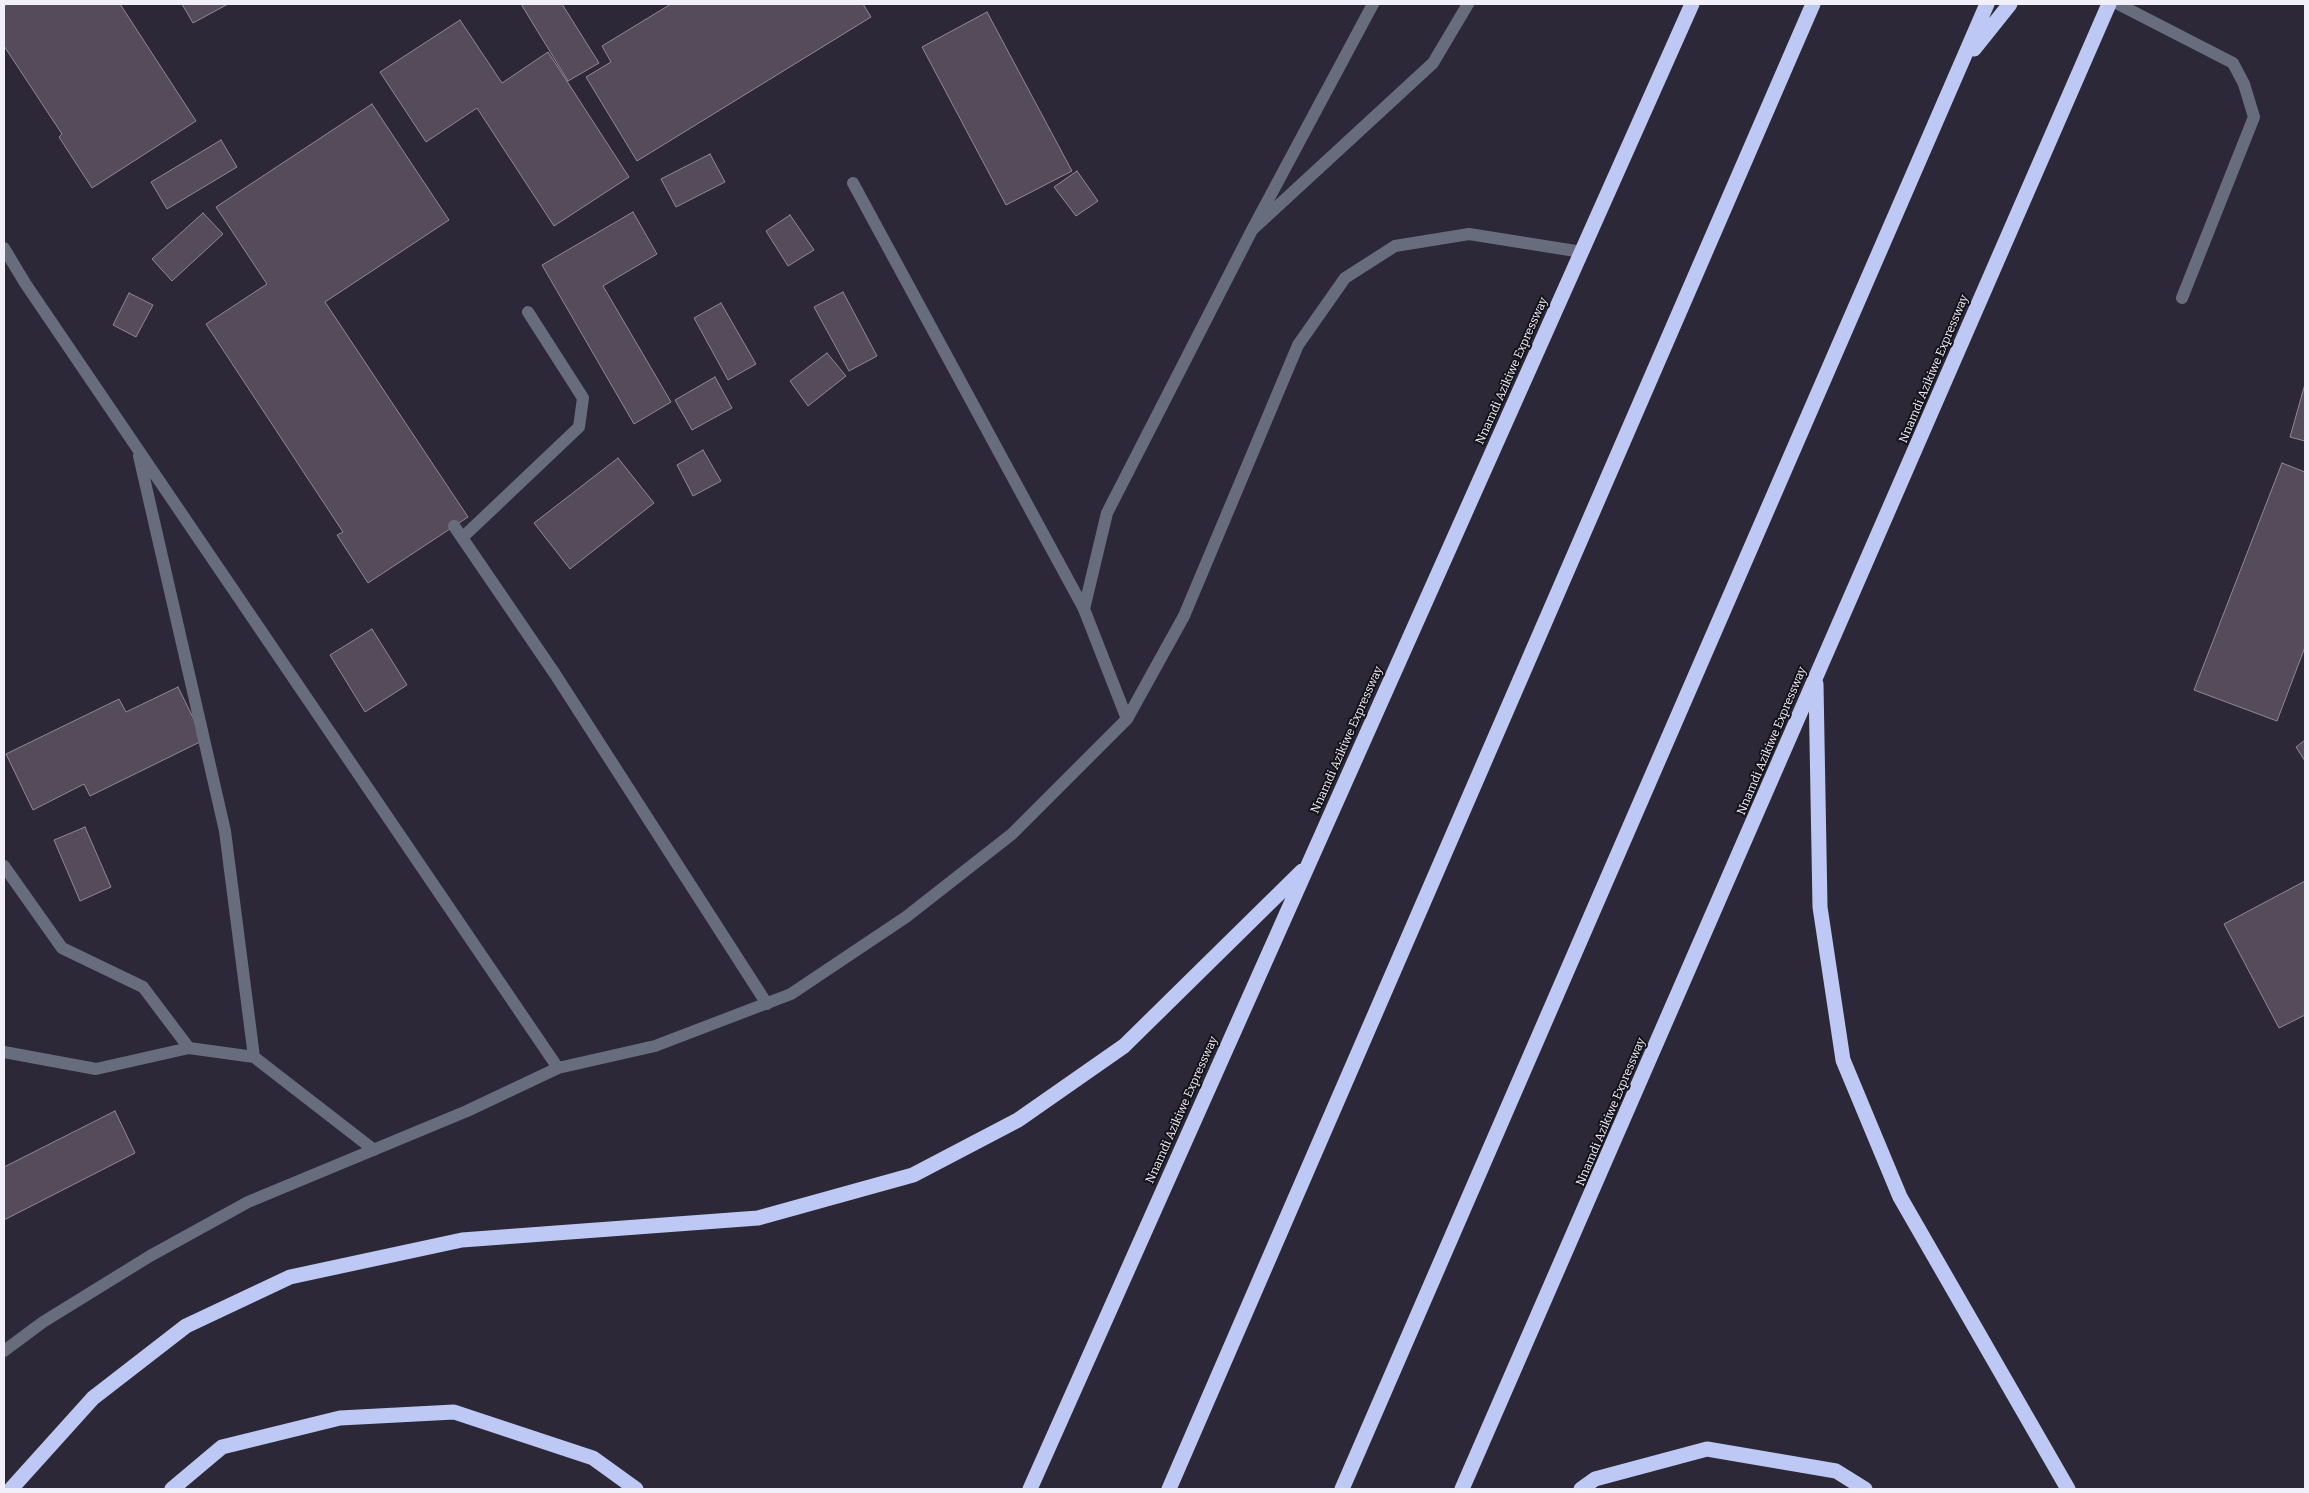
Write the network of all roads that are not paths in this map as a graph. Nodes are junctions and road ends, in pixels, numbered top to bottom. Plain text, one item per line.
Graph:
1 (1373, 4) edge
2 (1468, 4) edge
3 (1692, 4) edge
4 (1813, 4) edge
5 (1987, 4) edge
6 (2010, 4) edge
7 (2109, 4) edge
8 (2118, 4) edge
9 (1960, 66) junction
10 (852, 183) dead end
11 (1252, 230) junction
12 (4, 248) edge
13 (1582, 252) junction
14 (2182, 298) dead end
15 (528, 312) dead end
16 (137, 448) junction
17 (454, 526) dead end
18 (462, 538) junction
19 (1084, 609) junction
20 (1816, 679) junction
21 (1127, 718) junction
22 (1308, 865) junction
23 (4, 866) edge
24 (767, 1004) junction
25 (189, 1048) junction
26 (4, 1052) edge
27 (254, 1057) junction
28 (558, 1068) junction
29 (374, 1150) junction
30 (4, 1351) edge
31 (11, 1489) edge
32 (172, 1489) edge
33 (636, 1489) edge
34 (1030, 1489) edge
35 (1169, 1489) edge
36 (1342, 1489) edge
37 (1462, 1489) edge
38 (1581, 1489) edge
39 (1865, 1489) edge
40 (2068, 1489) edge

1 - 11 street
2 - 11 street
3 - 13 highway, Nnamdi Azikiwe Expressway
4 - 35 highway
5 - 9 highway
6 - 9 highway
7 - 20 highway, Nnamdi Azikiwe Expressway
8 - 14 street
9 - 36 highway
10 - 19 street
11 - 19 street
12 - 16 street
13 - 21 street
13 - 22 highway, Nnamdi Azikiwe Expressway
15 - 18 street
16 - 27 street
16 - 28 street
17 - 18 street
18 - 24 street
19 - 21 street
20 - 37 highway, Nnamdi Azikiwe Expressway
20 - 40 highway
21 - 24 street
22 - 31 highway
22 - 34 highway, Nnamdi Azikiwe Expressway
23 - 25 street
24 - 28 street
25 - 26 street
25 - 27 street
27 - 29 street
28 - 29 street
29 - 30 street
32 - 33 highway
38 - 39 highway

